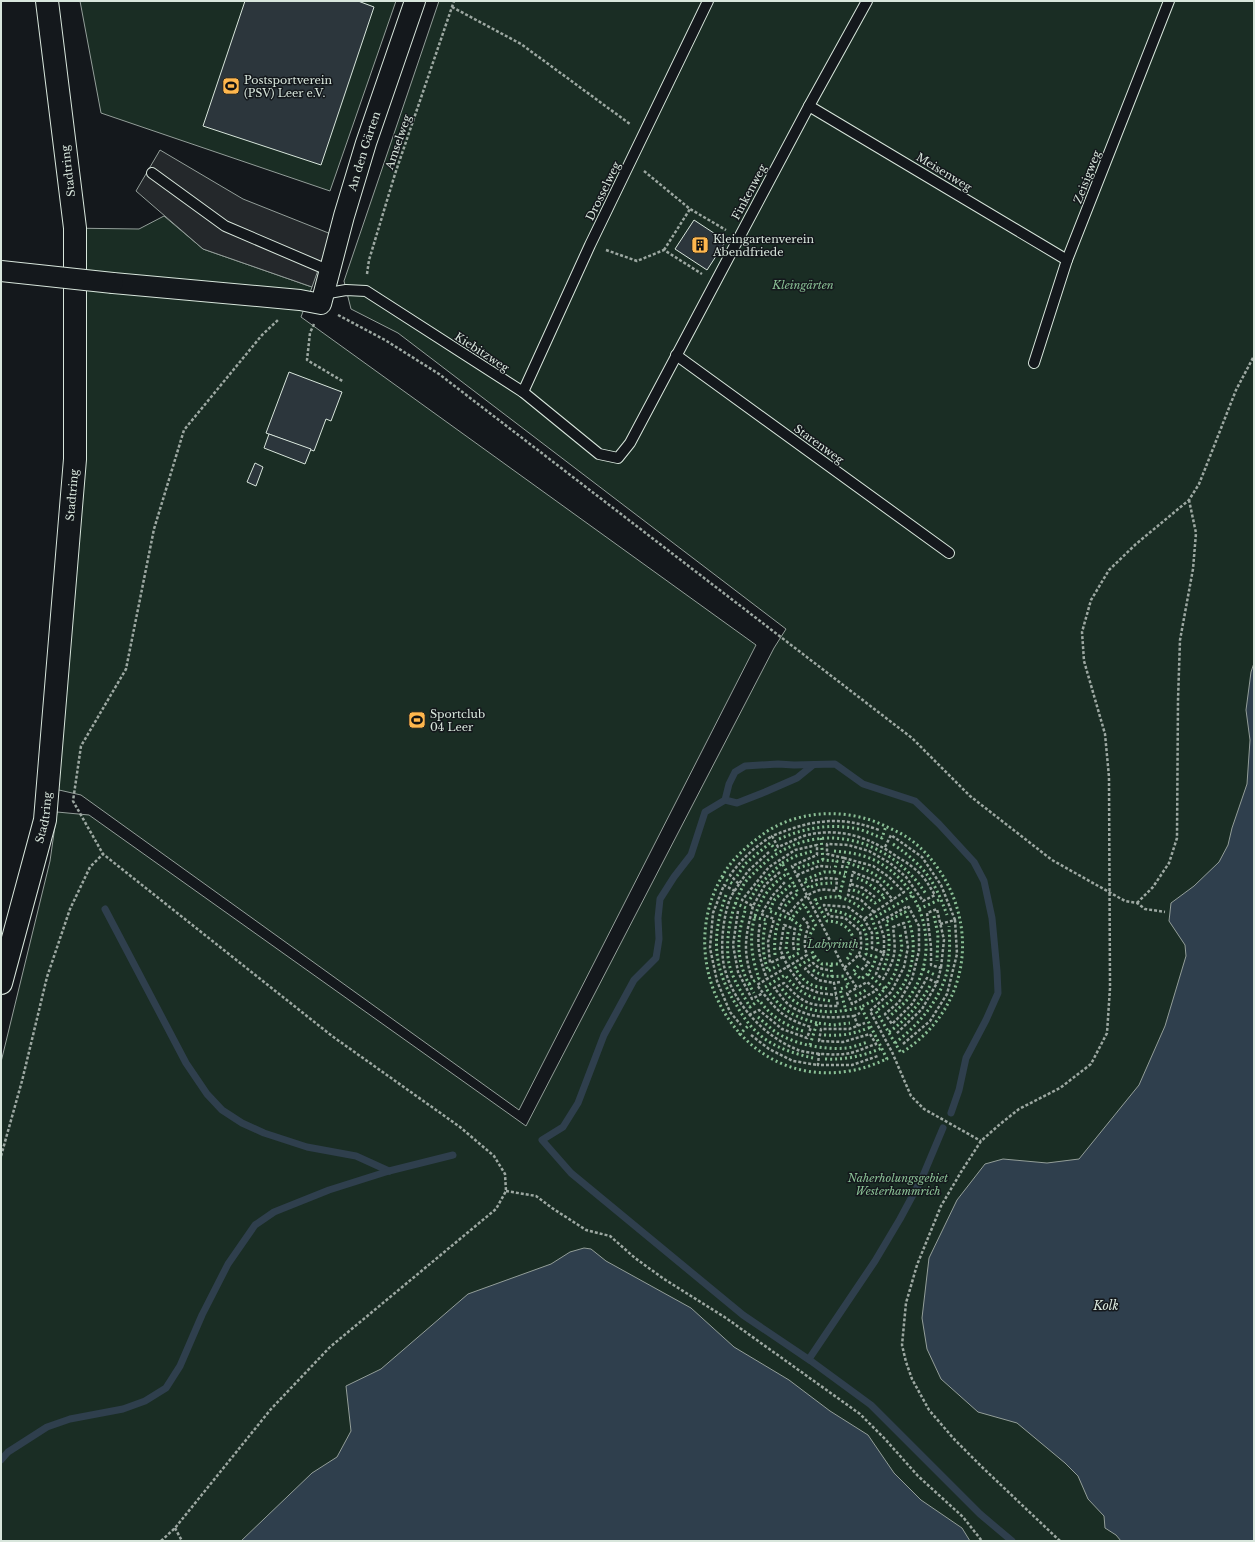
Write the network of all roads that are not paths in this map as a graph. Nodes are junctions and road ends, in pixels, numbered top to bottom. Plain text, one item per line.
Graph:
1 (47, 1) edge
2 (415, 1) edge
3 (708, 1) edge
4 (867, 1) edge
5 (1169, 1) edge
6 (809, 106) junction
7 (152, 173) dead end
8 (1067, 260) junction
9 (1, 271) edge
10 (330, 271) junction
11 (322, 299) junction
12 (676, 355) junction
13 (1034, 363) dead end
14 (523, 392) junction
15 (618, 458) joint
16 (948, 553) dead end
17 (1, 983) edge

1 - 17 highway, Stadtring
2 - 10 street, An den Gärten
3 - 14 lane, Drosselweg
4 - 6 lane, Finkenweg
5 - 8 lane, Zeisigweg
6 - 8 lane, Meisenweg
6 - 12 lane, Finkenweg
7 - 10 lane
8 - 13 lane, Zeisigweg
9 - 11 street, bridge
10 - 11 street, An den Gärten
11 - 14 lane, Kiebitzweg
12 - 15 lane, Finkenweg
12 - 16 lane, Starenweg
14 - 15 lane, Kiebitzweg

